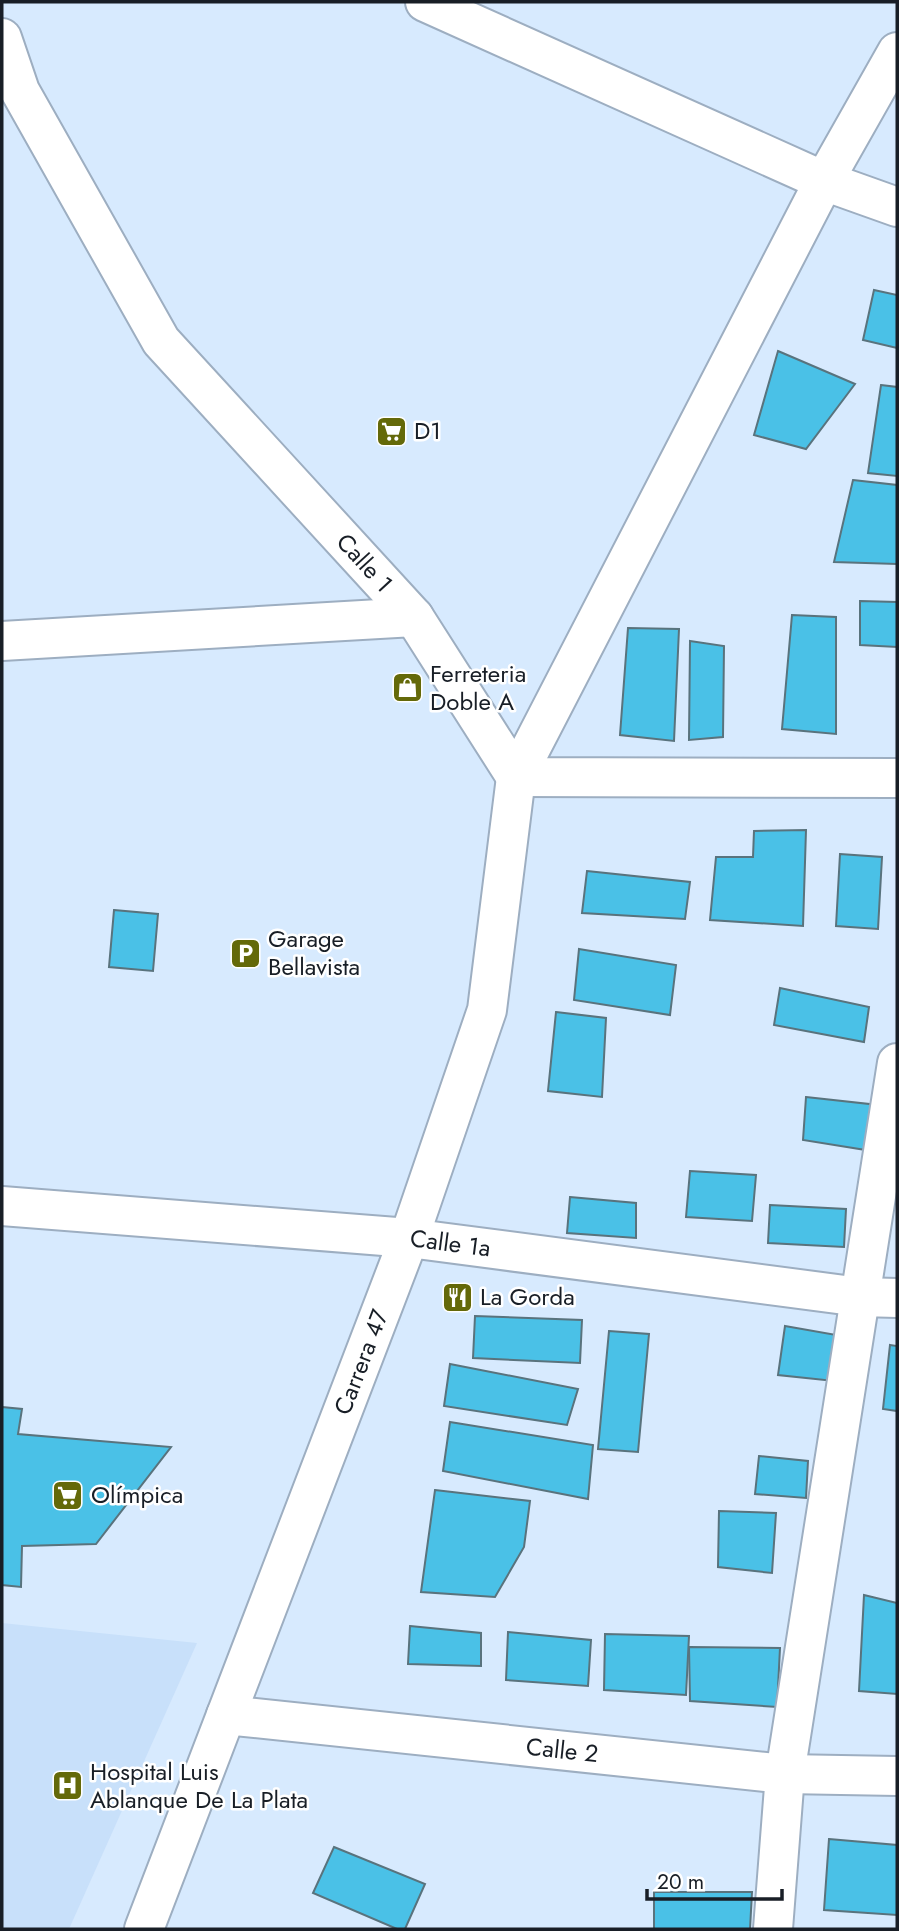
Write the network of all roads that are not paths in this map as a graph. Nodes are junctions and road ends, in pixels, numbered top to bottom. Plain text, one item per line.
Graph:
1 (425, 2) edge
2 (2, 38) edge
3 (897, 52) edge
4 (824, 181) junction
5 (897, 207) edge
6 (415, 617) junction
7 (2, 641) edge
8 (516, 777) junction
9 (897, 778) edge
10 (897, 1063) edge
11 (2, 1206) edge
12 (409, 1237) junction
13 (860, 1297) junction
14 (897, 1298) edge
15 (226, 1715) junction
16 (785, 1774) junction
17 (897, 1776) edge
18 (144, 1929) edge
19 (773, 1929) edge

1 - 4 street
2 - 6 street, Calle 1
3 - 4 street
4 - 5 street
4 - 8 street
6 - 7 street
6 - 8 street, Calle 1
8 - 9 street
8 - 12 street, Carrera 47
10 - 13 street
11 - 12 street, Calle 1a
12 - 13 street, Calle 1a
12 - 15 street, Carrera 47
13 - 14 street, Calle 1a
13 - 16 street
15 - 16 street, Calle 2
15 - 18 street, Carrera 47
16 - 17 street, Calle 2
16 - 19 street

